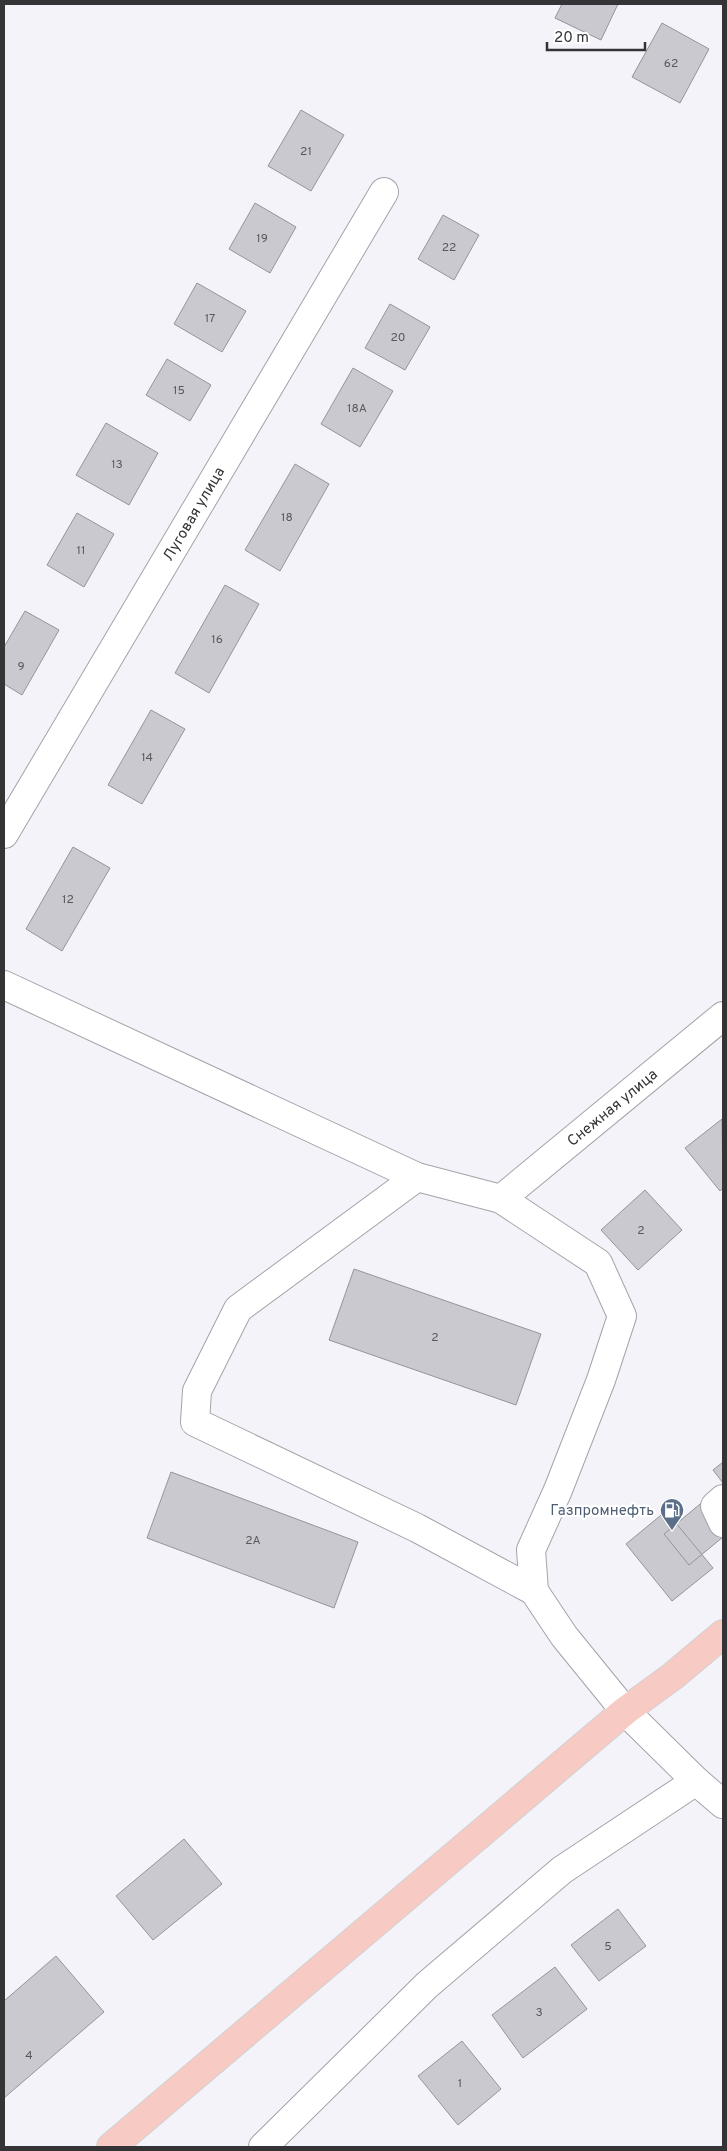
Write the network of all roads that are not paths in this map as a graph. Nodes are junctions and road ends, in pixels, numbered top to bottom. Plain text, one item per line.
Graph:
1 (384, 192) dead end
2 (4, 834) edge
3 (4, 985) edge
4 (723, 1016) edge
5 (417, 1177) junction
6 (501, 1199) junction
7 (723, 1500) edge
8 (723, 1523) edge
9 (534, 1591) junction
10 (723, 1634) edge
11 (625, 1711) junction
12 (696, 1781) junction
13 (723, 1804) edge
14 (111, 2147) edge
15 (264, 2147) edge

1 - 2 street, Луговая улица
3 - 5 street
4 - 6 street, Снежная улица
5 - 6 street
5 - 9 street
6 - 9 street
7 - 8 street
9 - 11 street
10 - 11 main road
11 - 12 street
11 - 14 main road
12 - 13 street
12 - 15 street

